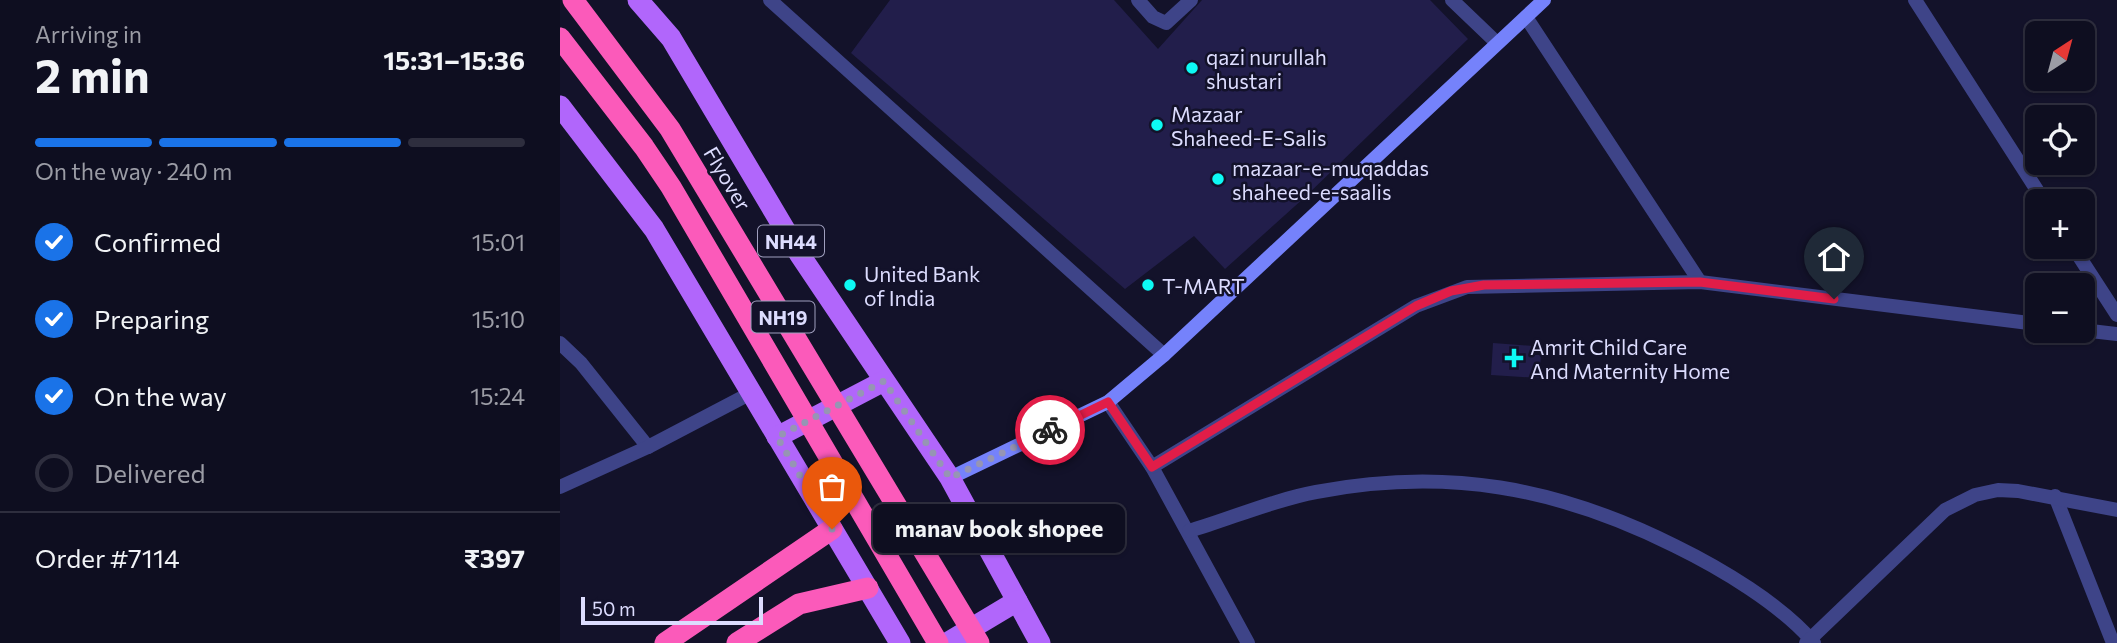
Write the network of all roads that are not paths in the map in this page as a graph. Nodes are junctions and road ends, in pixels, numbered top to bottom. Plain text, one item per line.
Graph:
1 (573, 0) edge
2 (638, 0) edge
3 (770, 0) edge
4 (1138, 0) edge
5 (1191, 0) edge
6 (1452, 0) edge
7 (1544, 0) edge
8 (1915, 0) edge
9 (1526, 16) junction
10 (560, 38) edge
11 (1497, 43) junction
12 (560, 106) edge
13 (2036, 189) edge
14 (2081, 259) edge
15 (1700, 282) junction
16 (2117, 315) edge
17 (2025, 323) edge
18 (2095, 331) edge
19 (2117, 334) edge
20 (560, 344) edge
21 (1164, 355) junction
22 (884, 381) junction
23 (751, 393) junction
24 (1108, 402) junction
25 (777, 437) junction
26 (648, 447) junction
27 (1152, 467) junction
28 (950, 478) junction
29 (560, 487) edge
30 (2055, 496) junction
31 (2117, 510) edge
32 (832, 529) junction
33 (1189, 531) junction
34 (868, 588) junction
35 (1017, 601) junction
36 (1810, 642) edge
37 (665, 643) edge
38 (737, 643) edge
39 (901, 643) edge
40 (938, 643) edge
41 (947, 643) edge
42 (979, 643) edge
43 (1040, 643) edge
44 (1248, 643) edge
45 (2113, 643) edge

1 - 42 highway, Flyover / NH19, bridge
2 - 22 main road, NH44
3 - 21 street
4 - 5 street
6 - 11 street
7 - 9 street
8 - 13 street
9 - 11 street
9 - 15 street
10 - 40 highway, NH19, bridge
11 - 21 street
12 - 23 main road
14 - 16 street
15 - 17 street
15 - 27 street
18 - 19 street
20 - 26 street
21 - 24 street
22 - 25 main road
22 - 28 main road, NH44
23 - 25 main road
23 - 26 street
24 - 27 street
24 - 28 street
25 - 32 main road
26 - 29 street
27 - 33 street
28 - 35 main road
30 - 31 street
30 - 36 street
30 - 45 street
32 - 34 main road
32 - 37 highway
33 - 36 street
33 - 44 street
34 - 38 highway
34 - 39 main road
35 - 41 main road
35 - 43 main road

